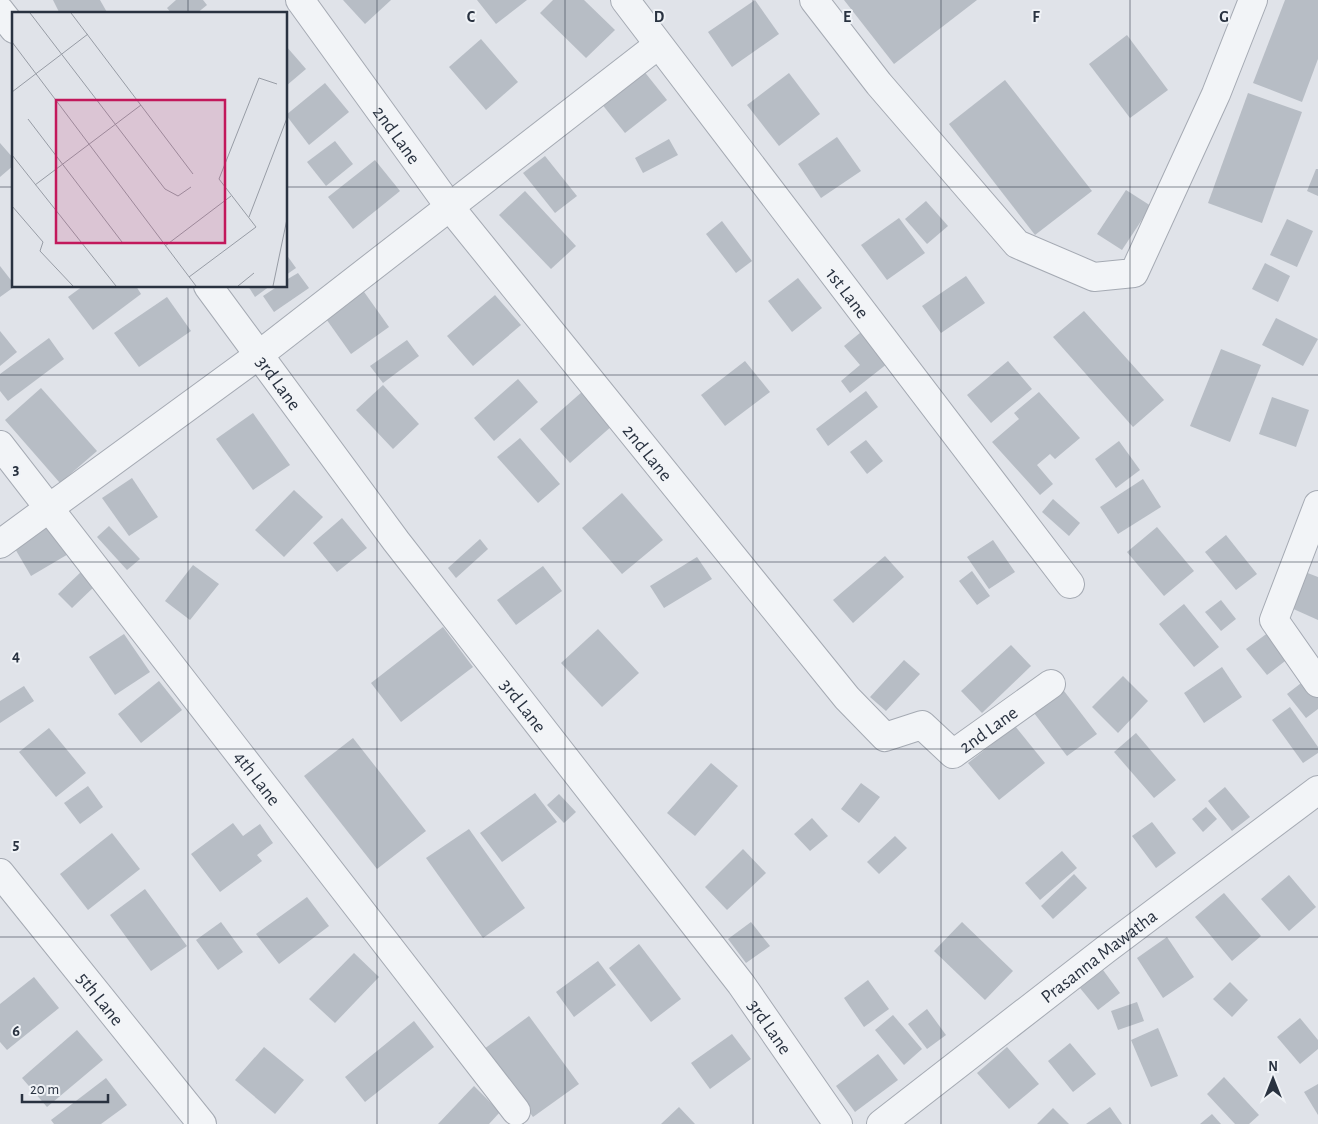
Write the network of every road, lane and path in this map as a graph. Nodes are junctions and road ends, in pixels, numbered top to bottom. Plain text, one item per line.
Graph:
1 (300, 0) edge
2 (625, 0) edge
3 (814, 0) edge
4 (1253, 0) edge
5 (0, 11) edge
6 (12, 26) edge
7 (658, 45) junction
8 (449, 206) junction
9 (210, 288) edge
10 (260, 354) junction
11 (0, 445) edge
12 (1318, 505) edge
13 (47, 508) junction
14 (0, 544) edge
15 (1070, 584) dead end
16 (1318, 683) edge
17 (1051, 684) dead end
18 (1318, 790) edge
19 (0, 873) edge
20 (516, 1111) dead end
21 (202, 1124) edge
22 (838, 1124) edge
23 (881, 1124) edge

1 - 8 street, 2nd Lane
2 - 7 street, 1st Lane
3 - 4 street
5 - 6 street
7 - 8 street
7 - 15 street, 1st Lane
8 - 10 street
8 - 17 street, 2nd Lane
9 - 10 street, 3rd Lane
10 - 13 street
10 - 22 street, 3rd Lane
11 - 13 street, 4th Lane
12 - 16 street
13 - 14 street
13 - 20 street, 4th Lane
18 - 23 street, Prasanna Mawatha
19 - 21 street, 5th Lane

